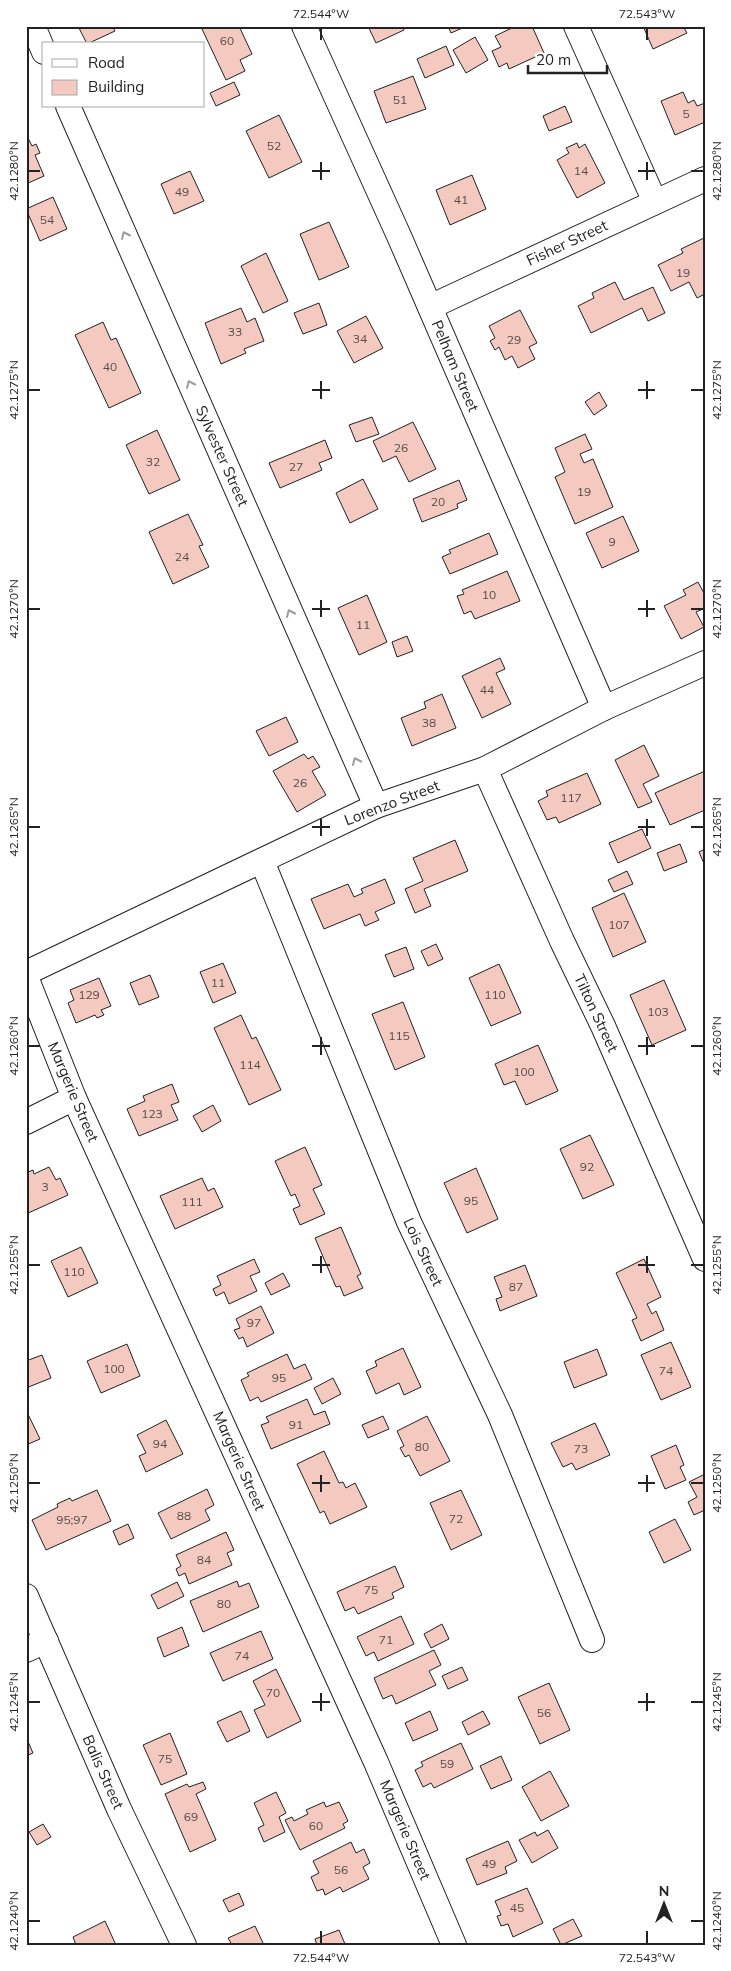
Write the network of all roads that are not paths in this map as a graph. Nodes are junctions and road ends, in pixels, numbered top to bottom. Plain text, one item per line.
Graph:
1 (33, 26) edge
2 (304, 26) edge
3 (576, 26) edge
4 (42, 47) edge
5 (69, 108) edge
6 (705, 179) edge
7 (655, 202) junction
8 (430, 307) junction
9 (705, 663) edge
10 (604, 708) junction
11 (485, 769) junction
12 (376, 806) junction
13 (262, 860) junction
14 (26, 973) edge
15 (26, 977) edge
16 (74, 1098) junction
17 (26, 1122) edge
18 (705, 1259) edge
19 (26, 1596) edge
20 (592, 1640) dead end
21 (36, 1646) edge
22 (184, 1945) edge
23 (454, 1945) edge

1 - 4 street
2 - 8 street, Pelham Street
3 - 7 street
12 -> 5 street, Sylvester Street
6 - 7 street, Fisher Street
7 - 8 street, Fisher Street
8 - 10 street, Pelham Street
9 - 10 street, Lorenzo Street
10 - 11 street, Lorenzo Street
11 - 12 street, Lorenzo Street
11 - 18 street, Tilton Street
12 - 13 street, Lorenzo Street
13 - 14 street, Lorenzo Street
13 - 20 street, Lois Street
15 - 16 street, Margerie Street
16 - 17 street
16 - 23 street, Margerie Street
19 - 21 street, Balis Street
21 - 22 street, Balis Street

